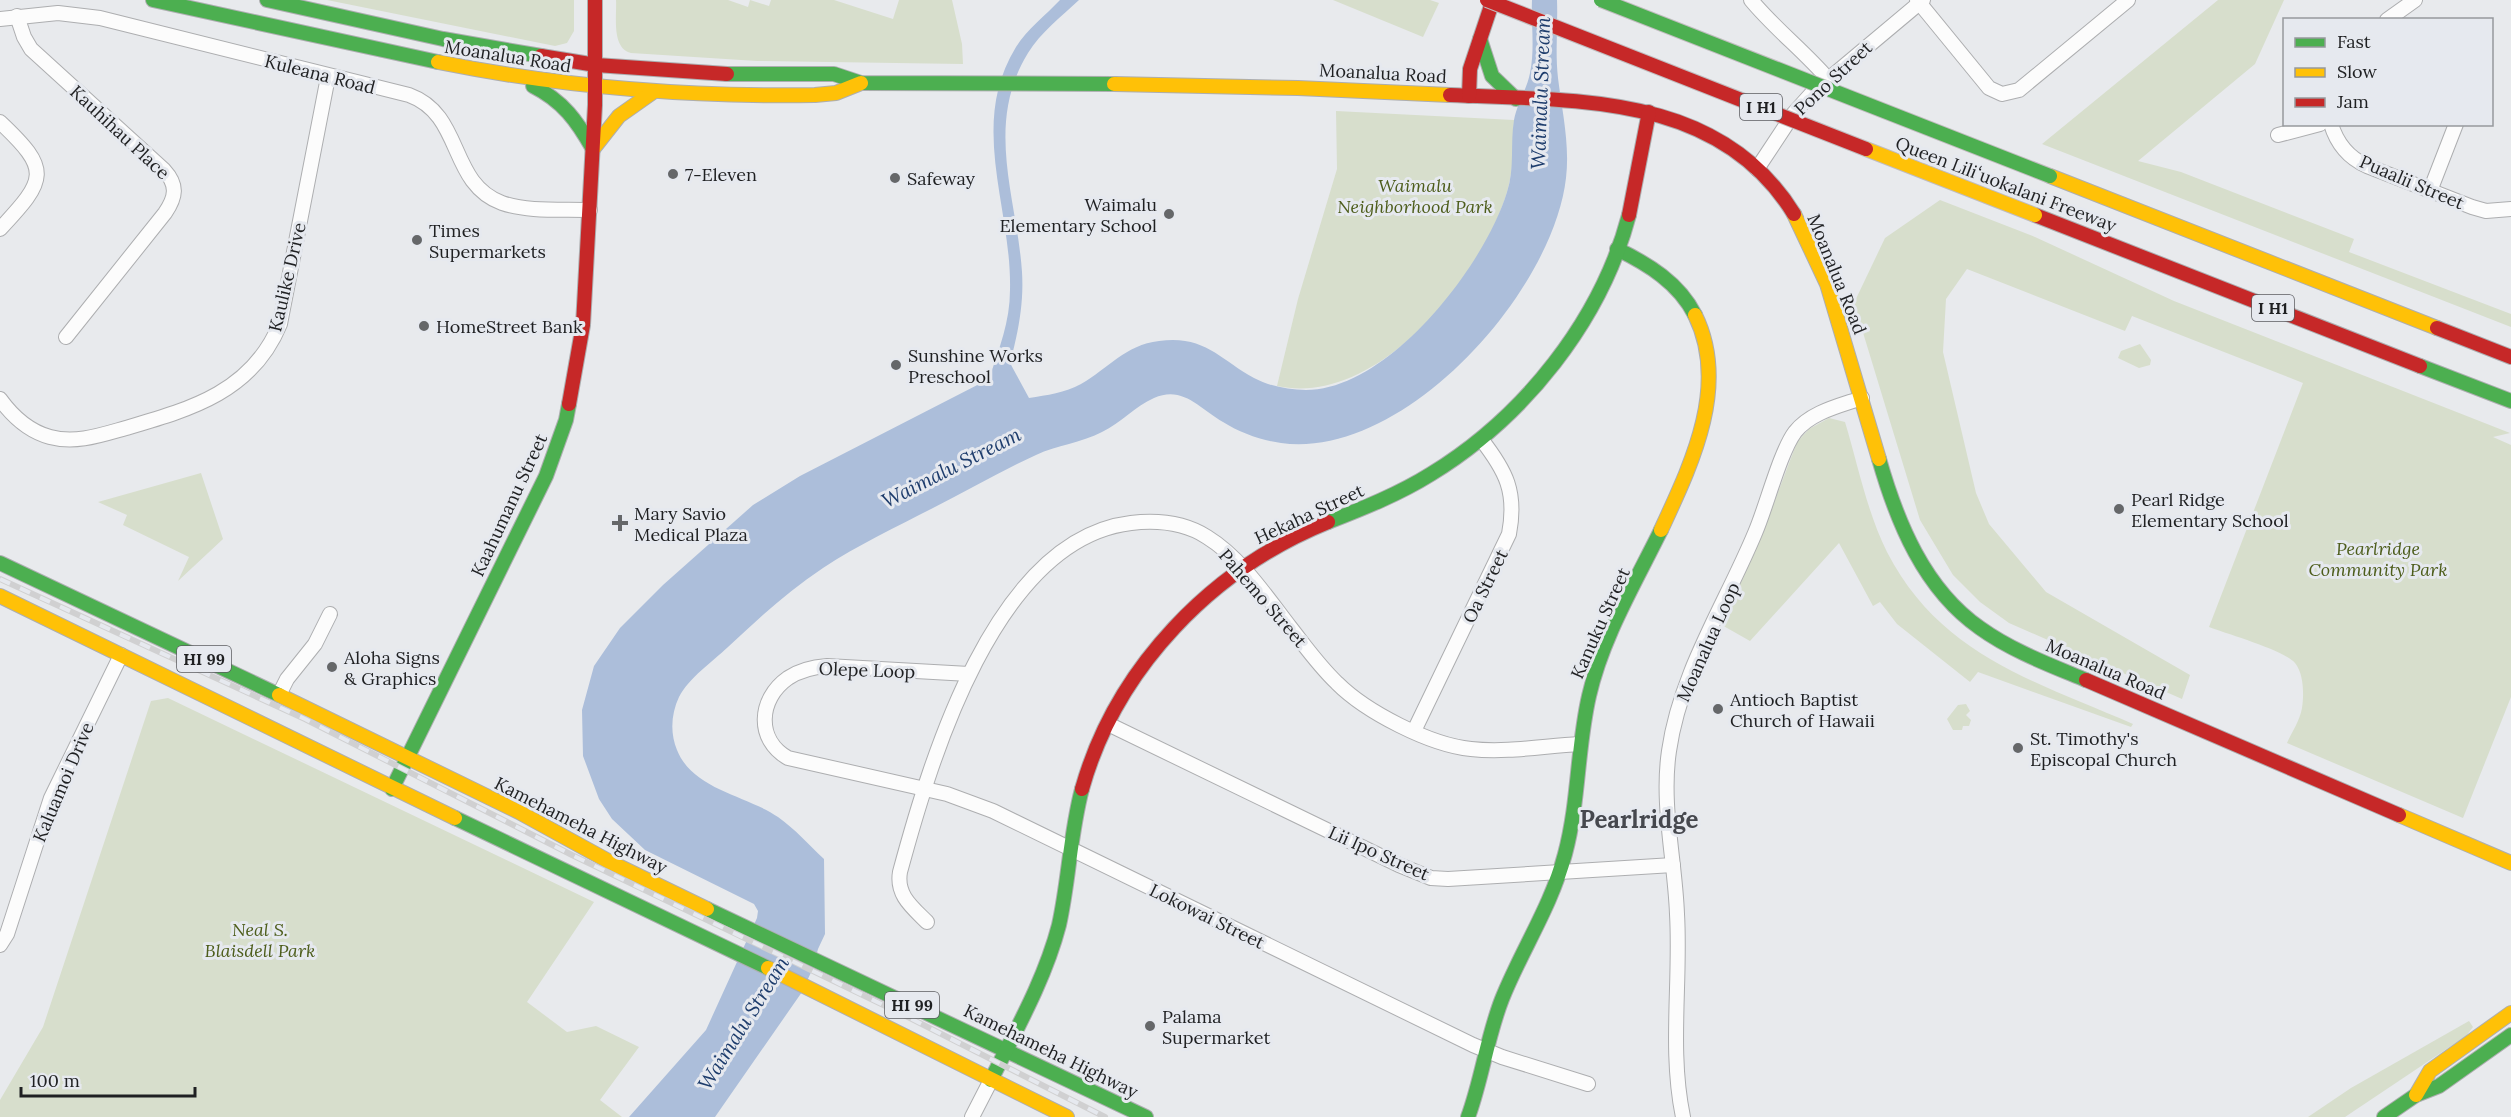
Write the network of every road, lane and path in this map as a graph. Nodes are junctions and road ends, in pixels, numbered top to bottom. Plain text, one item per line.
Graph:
1 (153, 0) edge
2 (267, 0) edge
3 (595, 0) edge
4 (1487, 0) edge
5 (1493, 0) edge
6 (1600, 0) edge
7 (1751, 0) edge
8 (2128, 0) edge
9 (2415, 0) edge
10 (1920, 1) edge
11 (18, 16) junction
12 (2390, 18) edge
13 (0, 19) edge
14 (1480, 39) junction
15 (596, 65) junction
16 (328, 77) junction
17 (511, 77) junction
18 (1828, 79) junction
19 (861, 83) junction
20 (596, 87) junction
21 (654, 92) junction
22 (1469, 96) junction
23 (1516, 99) junction
24 (1649, 112) junction
25 (0, 122) edge
26 (2312, 126) edge
27 (2332, 126) edge
28 (2455, 126) edge
29 (2278, 135) dead end
30 (593, 149) junction
31 (1757, 169) junction
32 (2430, 191) junction
33 (2511, 209) edge
34 (590, 210) junction
35 (0, 229) edge
36 (1617, 249) junction
37 (66, 337) dead end
38 (2511, 357) edge
39 (0, 399) edge
40 (1862, 399) junction
41 (2511, 401) edge
42 (1481, 439) junction
43 (0, 563) edge
44 (1241, 568) junction
45 (0, 596) edge
46 (330, 614) dead end
47 (121, 655) junction
48 (969, 674) junction
49 (279, 695) junction
50 (1108, 724) junction
51 (1414, 731) junction
52 (1579, 744) junction
53 (407, 758) junction
54 (392, 789) junction
55 (924, 789) junction
56 (1070, 849) junction
57 (2511, 863) edge
58 (1673, 866) junction
59 (1560, 873) junction
60 (927, 922) dead end
61 (0, 945) edge
62 (2511, 1012) edge
63 (2511, 1035) edge
64 (1006, 1049) junction
65 (1487, 1051) junction
66 (991, 1080) junction
67 (1588, 1084) dead end
68 (2416, 1095) junction
69 (972, 1117) edge
70 (1067, 1117) edge
71 (1146, 1117) edge
72 (1468, 1117) edge
73 (1683, 1117) edge
74 (2384, 1117) edge

1 - 17 main road, Moanalua Road
2 - 15 main road, Moanalua Road
3 - 15 main road, Kaahumanu Street
4 - 41 main road, Queen Liliʻuokalani Freeway / I H1, bridge
5 - 14 main road
6 - 38 main road, Queen Liliʻuokalani Freeway / I H1, bridge
7 - 18 street
8 - 10 street
9 - 12 street
10 - 18 street, Pono Street
11 - 13 street, Kuleana Road
11 - 16 street, Kuleana Road
11 - 37 street, Kauhihau Place
14 - 22 main road
14 - 23 main road
15 - 19 main road, Moanalua Road
15 - 20 main road, Kaahumanu Street
16 - 34 street, Kuleana Road
16 - 39 street, Kaulike Drive
17 - 20 main road, Moanalua Road
17 - 30 main road
18 - 31 street, Pono Street
19 - 21 main road, Moanalua Road
19 - 22 main road, Moanalua Road
20 - 21 main road, Moanalua Road
20 - 30 main road, Kaahumanu Street
21 - 30 main road
22 - 23 main road, Moanalua Road
23 - 24 main road, Moanalua Road
24 - 31 main road, Moanalua Road
24 - 36 main road, Hekaha Street
25 - 35 street
26 - 29 street
27 - 32 street, Puaalii Street
28 - 32 street
30 - 34 main road, Kaahumanu Street
31 - 40 main road, Moanalua Road
32 - 33 street, Puaalii Street
34 - 53 main road, Kaahumanu Street
36 - 42 main road, Hekaha Street
36 - 52 main road, Kanuku Street
40 - 57 main road, Moanalua Road
40 - 58 street, Moanalua Loop
42 - 44 main road, Hekaha Street
42 - 51 street, Oa Street
43 - 49 main road, Kamehameha Highway / HI 99
44 - 48 street, Pahemo Street
44 - 50 main road, Hekaha Street
44 - 51 street, Pahemo Street
45 - 47 main road, HI 99
46 - 49 street
47 - 54 main road, HI 99
47 - 61 street, Kaluamoi Drive
48 - 55 street, Pahemo Street
48 - 55 street, Olepe Loop
49 - 53 main road, Kamehameha Highway / HI 99
50 - 56 main road, Hekaha Street
50 - 59 street, Lii Ipo Street
51 - 52 street, Pahemo Street
52 - 59 main road, Kanuku Street
53 - 54 main road, Kaahumanu Street
53 - 64 main road, Kamehameha Highway / HI 99
54 - 66 main road, HI 99
55 - 56 street, Lokowai Street
55 - 60 street, Pahemo Street
56 - 64 main road, Hekaha Street
56 - 65 street, Lokowai Street
58 - 59 street, Lii Ipo Street
58 - 73 street, Moanalua Loop
59 - 65 main road, Kanuku Street
62 - 68 main road
63 - 68 main road
64 - 66 main road, Hekaha Street
64 - 71 main road, Kamehameha Highway / HI 99
65 - 67 street, Lokowai Street
65 - 72 main road, Kanuku Street
66 - 69 street, Hekaha Street
66 - 70 main road, HI 99
68 - 74 main road

